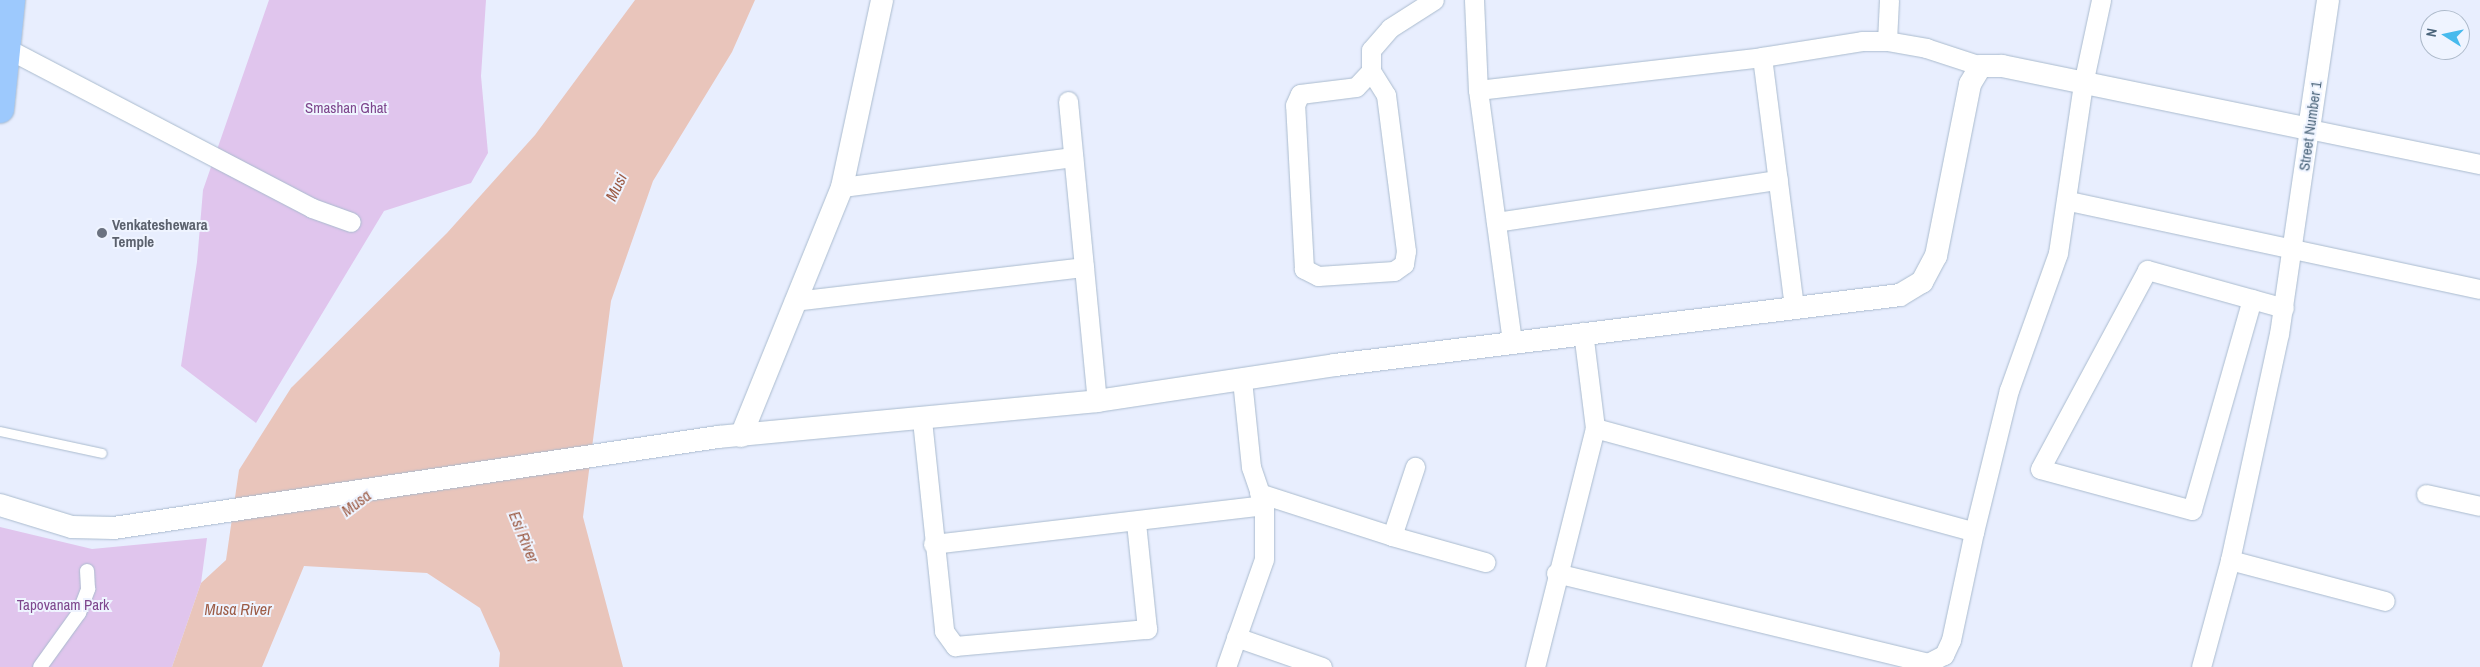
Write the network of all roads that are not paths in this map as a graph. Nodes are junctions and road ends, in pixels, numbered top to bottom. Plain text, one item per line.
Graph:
1 (11, 0) edge
2 (882, 0) edge
3 (1434, 0) edge
4 (1474, 0) edge
5 (1889, 0) edge
6 (2101, 0) edge
7 (2328, 0) edge
8 (1887, 41) junction
9 (8, 49) junction
10 (1762, 57) junction
11 (1981, 66) junction
12 (1371, 71) junction
13 (2083, 84) junction
14 (1478, 90) junction
15 (1068, 101) dead end
16 (0, 109) edge
17 (2309, 129) junction
18 (1073, 157) junction
19 (2480, 164) edge
20 (1778, 180) junction
21 (842, 187) junction
22 (2069, 200) junction
23 (351, 222) dead end
24 (1496, 222) junction
25 (2293, 251) junction
26 (1084, 267) junction
27 (2480, 289) edge
28 (2252, 299) junction
29 (794, 301) junction
30 (1794, 307) junction
31 (2284, 308) junction
32 (1583, 332) junction
33 (1512, 342) junction
34 (1242, 380) junction
35 (1097, 401) junction
36 (922, 420) junction
37 (1595, 428) junction
38 (0, 431) edge
39 (741, 436) junction
40 (102, 454) dead end
41 (1416, 467) dead end
42 (2426, 494) dead end
43 (1262, 499) junction
44 (0, 505) edge
45 (2480, 506) edge
46 (1136, 522) junction
47 (1974, 532) junction
48 (1392, 536) junction
49 (933, 544) junction
50 (2230, 560) junction
51 (1485, 562) dead end
52 (87, 571) dead end
53 (1556, 573) junction
54 (2385, 601) dead end
55 (1236, 637) junction
56 (1928, 665) edge
57 (40, 667) edge
58 (1226, 667) edge
59 (1322, 667) edge
60 (1535, 667) edge
61 (2201, 667) edge

1 - 9 highway
2 - 21 street
3 - 12 street
4 - 14 street
5 - 8 street
6 - 13 street
7 - 17 street, Street Number 1
8 - 10 street
8 - 11 street
9 - 16 highway
9 - 23 street
10 - 14 street
10 - 20 street
11 - 13 street
11 - 30 street
12 - 12 street
13 - 17 street
13 - 22 street
14 - 24 street
15 - 18 street
17 - 19 street
17 - 25 street, Street Number 1
18 - 21 street
18 - 26 street
20 - 24 street
20 - 30 street
21 - 29 street
22 - 25 street
22 - 47 street
24 - 33 street
25 - 27 street
25 - 31 street, Street Number 1
26 - 29 street
26 - 35 street
28 - 28 street
28 - 31 street
29 - 39 street
30 - 32 street
31 - 50 street, Street Number 1
32 - 33 street
32 - 37 street
33 - 34 street
34 - 35 street
34 - 43 street
35 - 36 street
36 - 39 street
36 - 49 street
37 - 47 street
37 - 53 street
38 - 40 lane
39 - 44 street
41 - 48 street
42 - 45 street
43 - 46 street
43 - 48 street
43 - 55 street
46 - 49 street
46 - 49 street
47 - 56 street
48 - 51 street
50 - 54 street
50 - 61 street, Street Number 1
52 - 57 street
53 - 56 street
53 - 60 street
55 - 58 street
55 - 59 street

